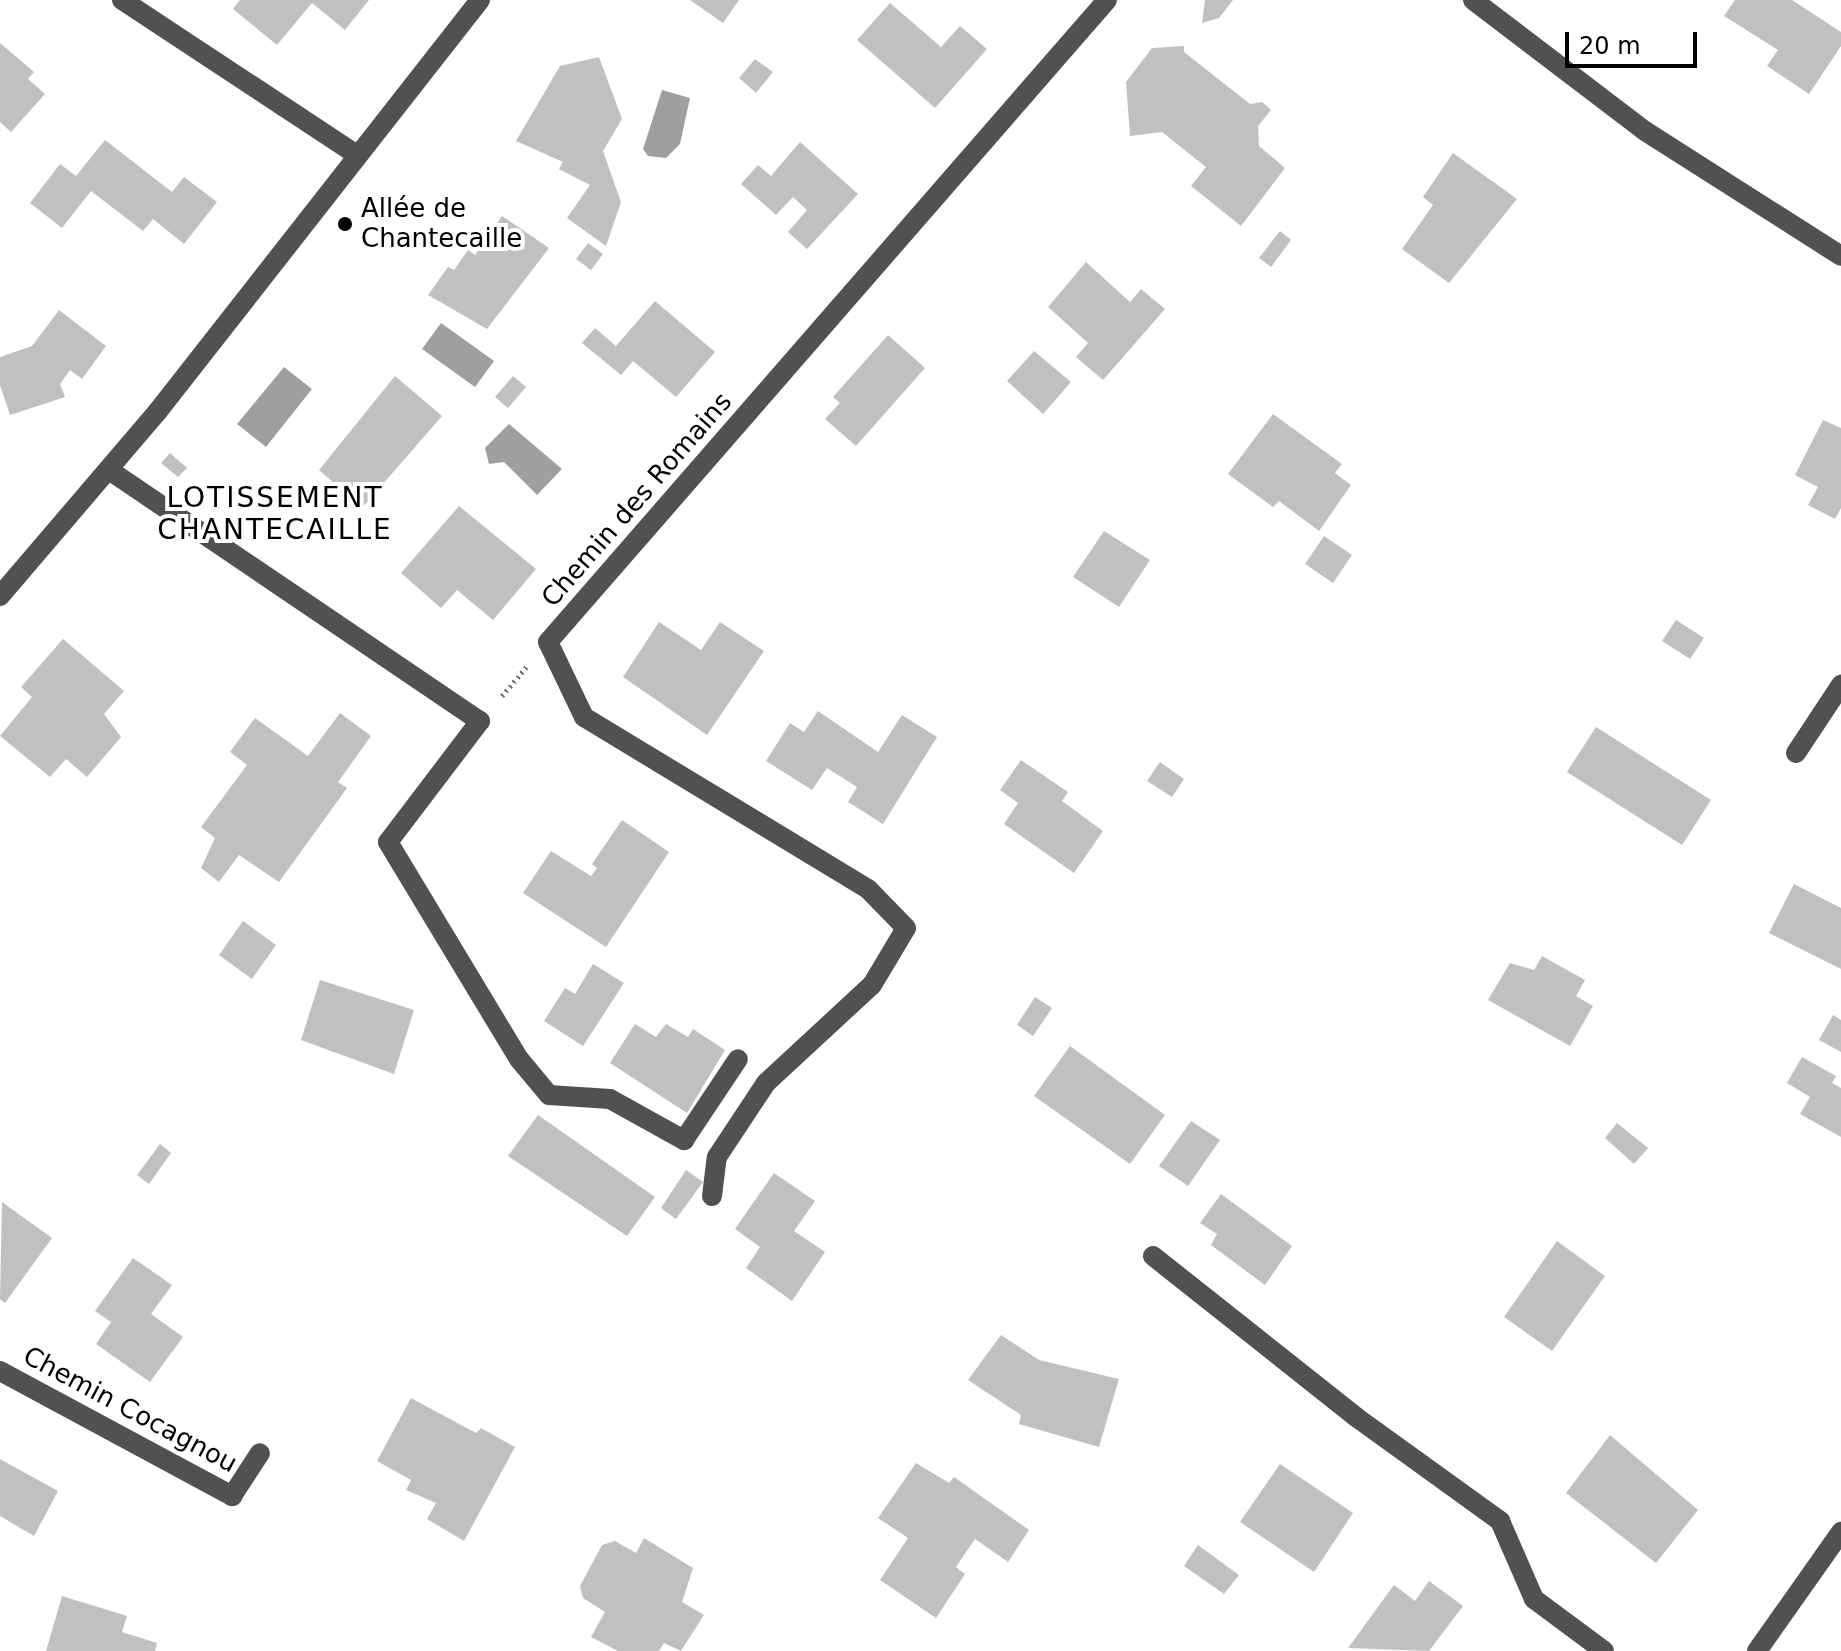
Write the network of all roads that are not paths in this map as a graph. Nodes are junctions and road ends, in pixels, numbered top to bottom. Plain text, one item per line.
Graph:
1 (122, 0) edge
2 (480, 0) edge
3 (1107, 0) edge
4 (1473, 0) edge
5 (357, 155) junction
6 (1841, 256) edge
7 (109, 470) junction
8 (4, 584) edge
9 (1841, 685) edge
10 (1796, 753) dead end
11 (738, 1059) dead end
12 (712, 1196) dead end
13 (1153, 1256) dead end
14 (0, 1371) edge
15 (260, 1453) dead end
16 (1841, 1532) edge
17 (1604, 1651) edge
18 (1757, 1651) edge

1 - 5 street
2 - 5 street
3 - 12 street, Chemin des Romains
4 - 6 street
5 - 7 street
7 - 8 street
7 - 11 street
9 - 10 street
13 - 17 street
14 - 15 street, Chemin Cocagnou
16 - 18 street

